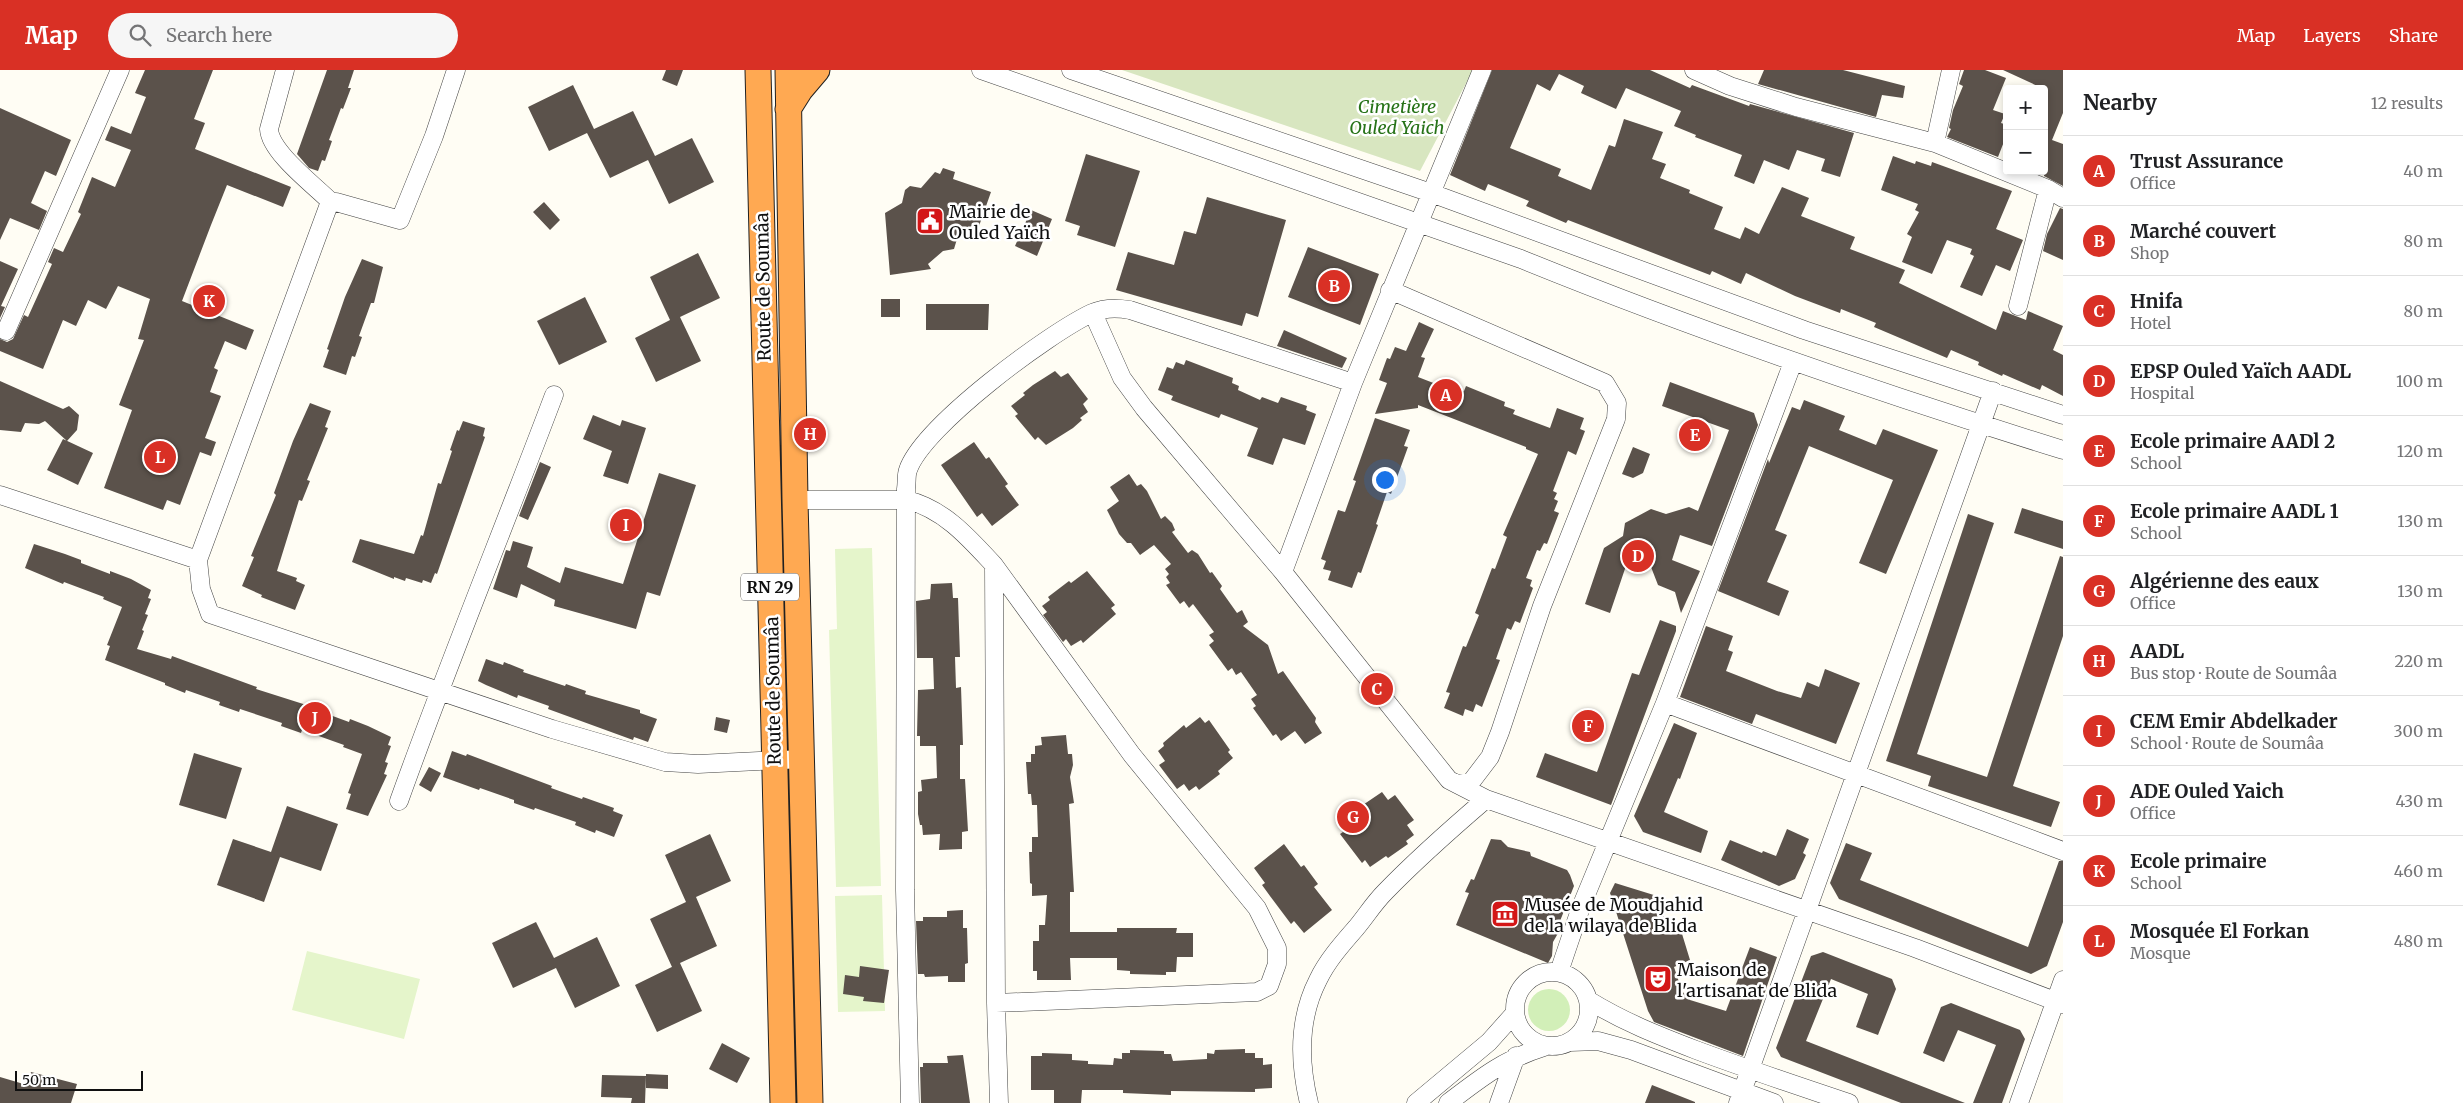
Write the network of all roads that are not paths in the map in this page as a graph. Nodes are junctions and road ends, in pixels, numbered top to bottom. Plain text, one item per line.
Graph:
1 (120, 70) edge
2 (285, 70) edge
3 (456, 70) edge
4 (758, 70) edge
5 (788, 70) edge
6 (817, 70) edge
7 (981, 70) edge
8 (1071, 70) edge
9 (1482, 70) edge
10 (1694, 70) edge
11 (1951, 70) edge
12 (788, 109) junction
13 (1935, 143) junction
14 (2048, 189) junction
15 (1431, 193) junction
16 (2063, 198) edge
17 (331, 202) junction
18 (1419, 224) junction
19 (1390, 290) junction
20 (2018, 306) dead end
21 (1093, 313) junction
22 (6, 331) dead end
23 (1793, 362) junction
24 (1352, 382) junction
25 (1992, 392) junction
26 (554, 395) dead end
27 (2063, 415) edge
28 (1982, 425) junction
29 (2063, 450) edge
30 (0, 495) edge
31 (795, 500) junction
32 (907, 500) junction
33 (198, 560) junction
34 (994, 565) junction
35 (1283, 572) junction
36 (438, 691) junction
37 (1665, 703) junction
38 (802, 758) junction
39 (774, 760) junction
40 (1856, 773) junction
41 (1457, 784) junction
42 (1486, 798) junction
43 (399, 801) dead end
44 (1609, 841) junction
45 (2063, 851) edge
46 (1807, 912) junction
47 (1559, 972) junction
48 (2063, 980) edge
49 (1588, 1000) junction
50 (996, 1003) junction
51 (2059, 1003) edge
52 (1514, 1014) junction
53 (1570, 1042) junction
54 (1544, 1047) junction
55 (1516, 1056) junction
56 (1751, 1071) junction
57 (1740, 1098) edge
58 (783, 1103) edge
59 (809, 1103) edge
60 (910, 1103) edge
61 (999, 1103) edge
62 (1309, 1103) edge
63 (1416, 1103) edge
64 (1448, 1103) edge
65 (1500, 1103) edge
66 (1774, 1103) edge
67 (1849, 1103) edge
68 (2020, 1103) edge

1 - 22 street
2 - 17 street
3 - 17 street
4 - 39 highway, Route de Soumâa / RN 29
5 - 12 highway, Route de Soumâa / RN 29
6 - 12 highway
7 - 18 street
8 - 15 street
9 - 15 street
10 - 13 street
11 - 13 street
12 - 31 highway, Route de Soumâa / RN 29
13 - 14 street
14 - 16 street
14 - 20 street
15 - 18 street
15 - 25 street
17 - 33 street
18 - 19 street
18 - 23 street
19 - 24 street
19 - 41 street
21 - 24 street
21 - 32 street
21 - 35 street
23 - 28 street
23 - 37 street
24 - 35 street
25 - 27 street
25 - 28 street
26 - 36 street
28 - 29 street
28 - 40 street
30 - 33 street
31 - 32 street
31 - 38 highway, Route de Soumâa / RN 29
32 - 34 street
32 - 60 street
33 - 36 street
34 - 50 street
34 - 50 street
35 - 41 street
36 - 39 street
36 - 43 street
37 - 40 street
37 - 44 street
38 - 39 street
38 - 59 highway, Route de Soumâa / RN 29
39 - 58 highway, Route de Soumâa / RN 29
40 - 45 street
40 - 46 street
41 - 42 street
42 - 44 street
42 - 62 street
44 - 46 street
44 - 47 street
46 - 51 street
46 - 56 street
47 - 49 street
47 - 52 street
48 - 51 street
49 - 53 street
49 - 56 street
50 - 61 street
51 - 68 street
52 - 54 street
52 - 63 street
53 - 54 street
53 - 57 street
54 - 55 street
55 - 64 street
55 - 65 street
56 - 57 street
56 - 67 street
57 - 66 street

